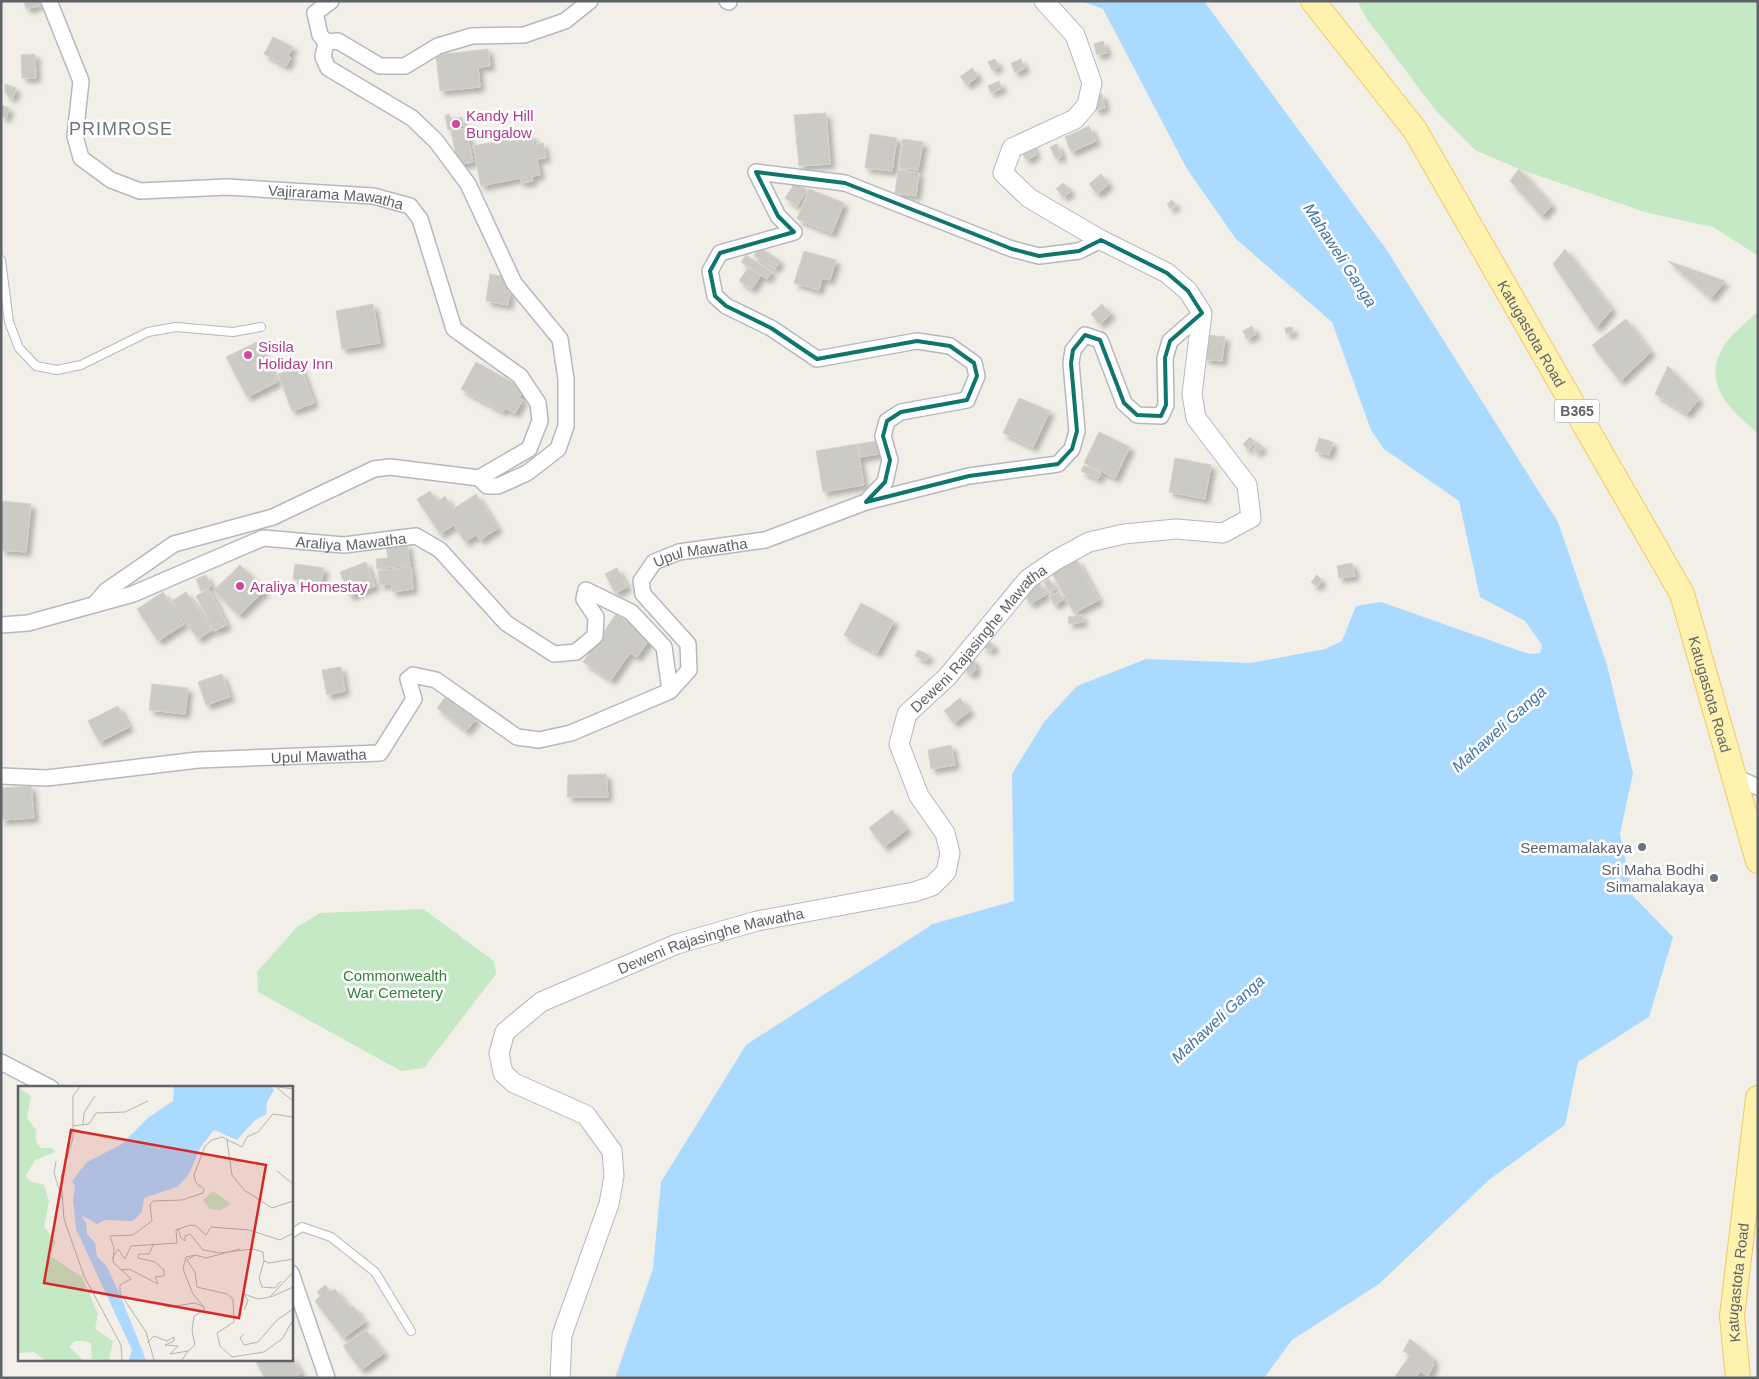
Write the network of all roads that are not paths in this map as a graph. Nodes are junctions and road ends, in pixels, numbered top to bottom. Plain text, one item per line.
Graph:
1 (48, 1) edge
2 (330, 1) edge
3 (590, 1) edge
4 (1044, 1) edge
5 (1313, 1) edge
6 (326, 42) junction
7 (1101, 240) junction
8 (1, 260) edge
9 (1202, 313) junction
10 (261, 326) dead end
11 (479, 478) junction
12 (866, 502) junction
13 (94, 605) junction
14 (1, 625) edge
15 (670, 691) junction
16 (1, 776) edge
17 (1735, 777) junction
18 (1758, 787) edge
19 (1758, 861) edge
20 (1, 1062) edge
21 (48, 1086) edge
22 (1758, 1098) edge
23 (292, 1233) edge
24 (292, 1277) edge
25 (411, 1331) dead end
26 (327, 1378) edge
27 (560, 1378) edge
28 (1738, 1378) edge

1 - 11 street, Vajirarama Mawatha
2 - 6 street
3 - 6 street
4 - 7 street
5 - 17 main road, Katugastota Road / B365
6 - 11 street
7 - 9 street
7 - 12 street
8 - 10 lane
9 - 12 street, Upul Mawatha
9 - 27 street, Deweni Rajasinghe Mawatha
11 - 13 street
12 - 15 street, Upul Mawatha
13 - 14 street, Araliya Mawatha
13 - 15 street, Araliya Mawatha
15 - 16 street, Upul Mawatha
17 - 18 street
17 - 19 main road, Katugastota Road / B365
20 - 21 street
22 - 28 main road, Katugastota Road
23 - 25 lane
24 - 26 street

